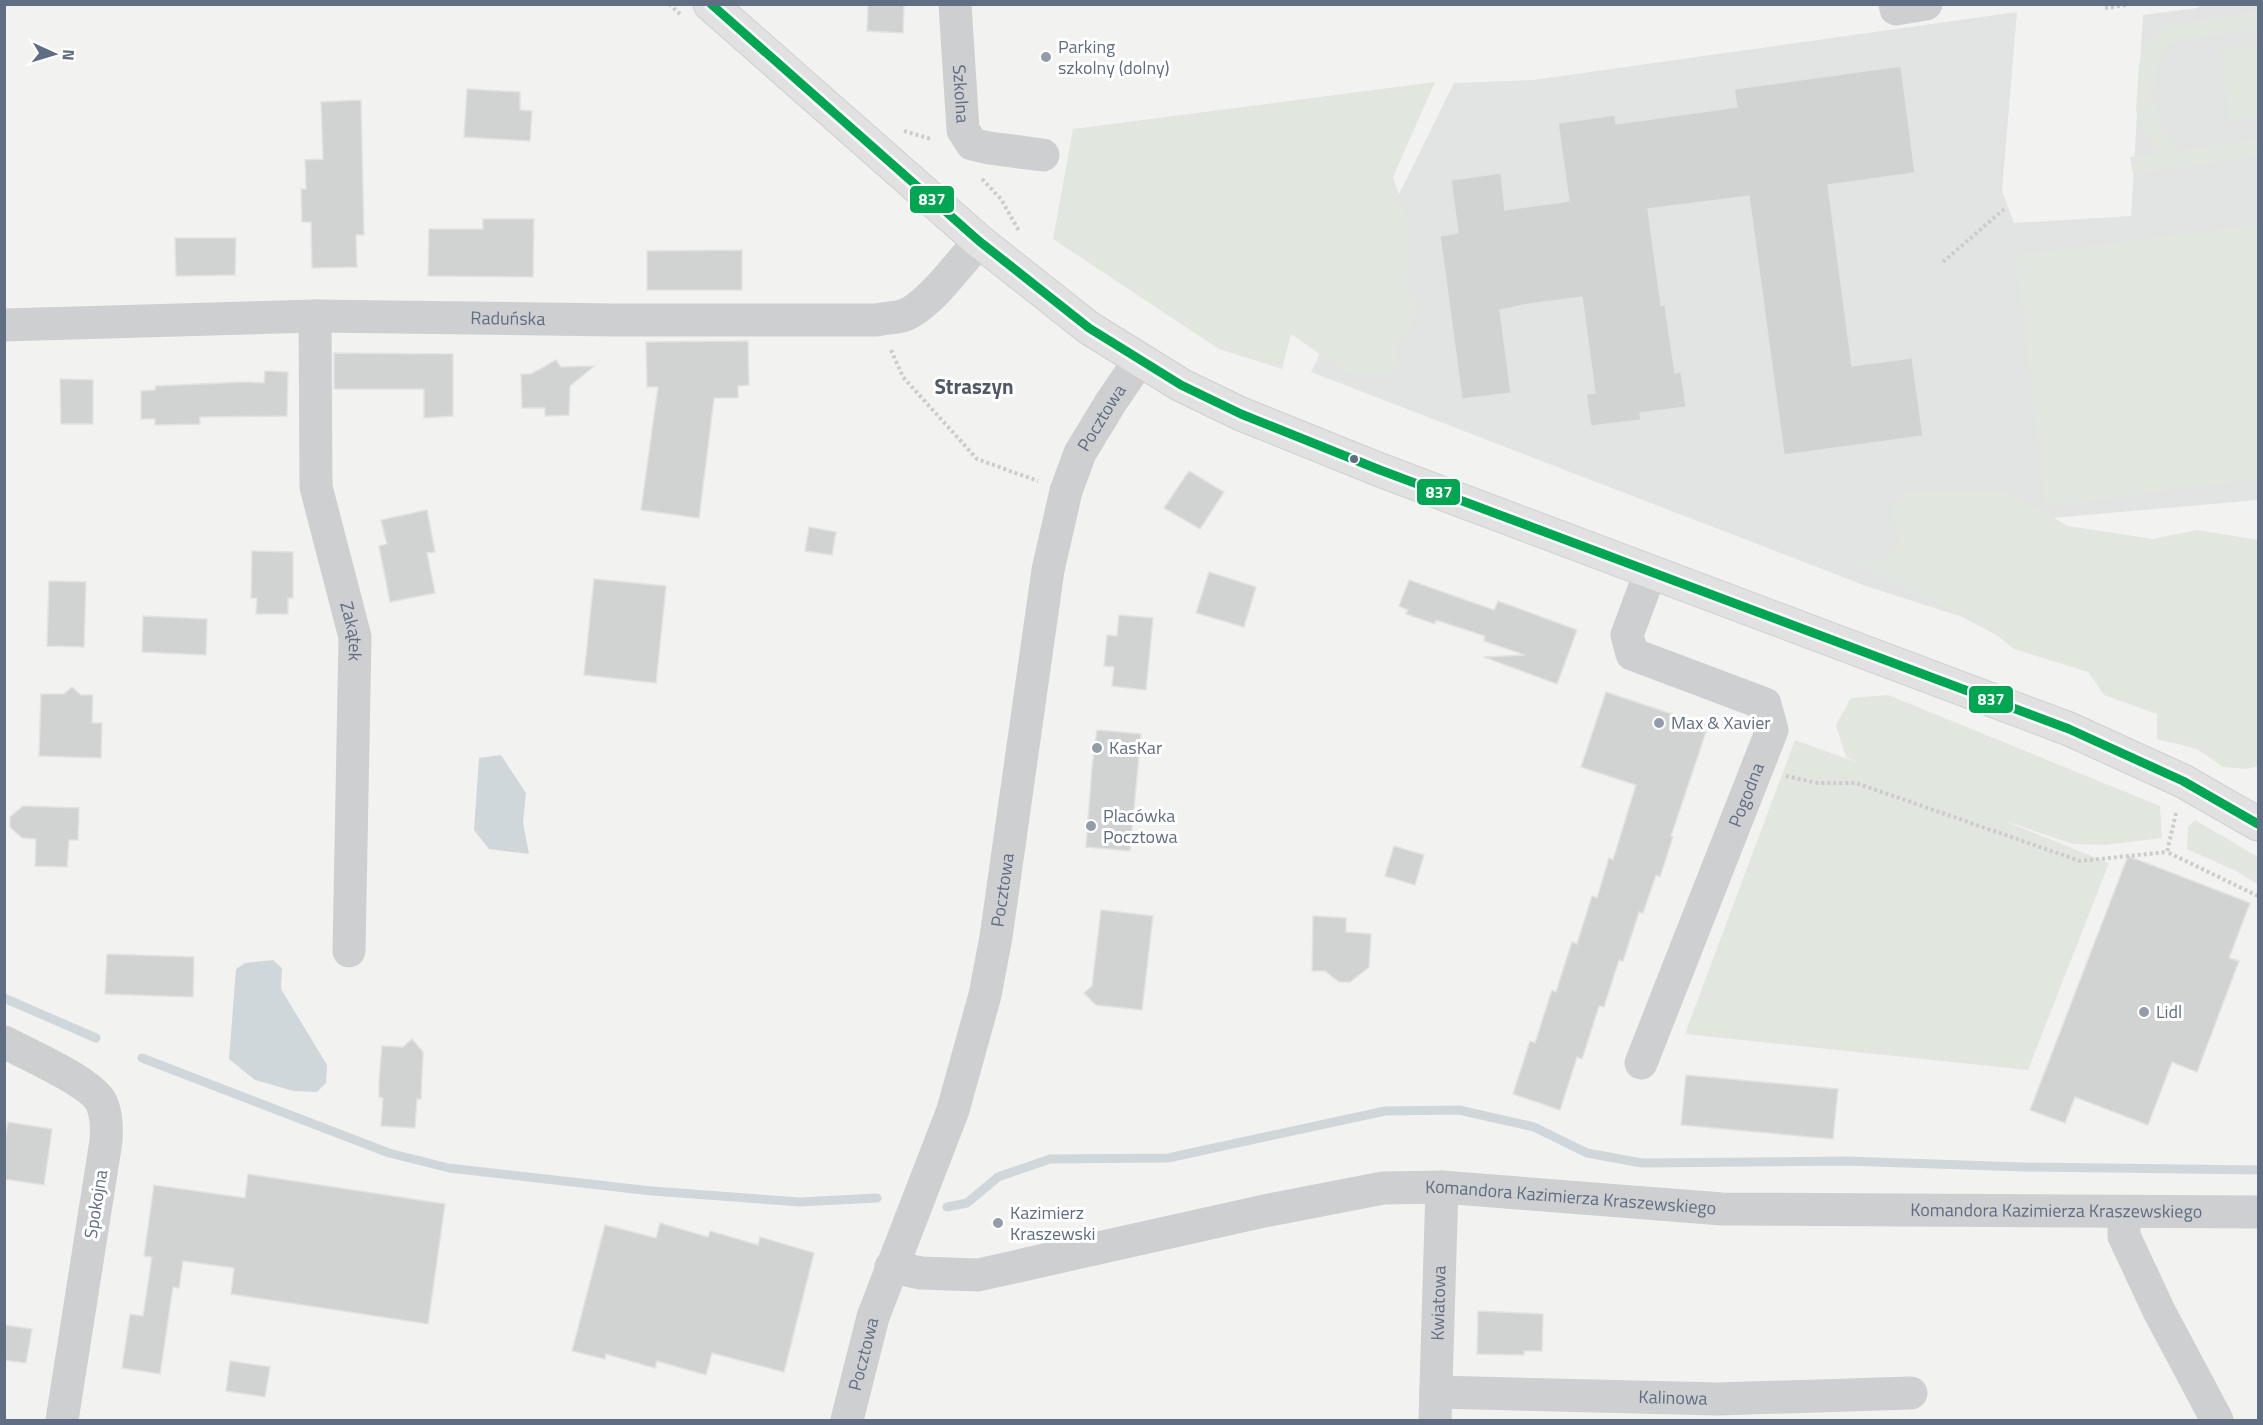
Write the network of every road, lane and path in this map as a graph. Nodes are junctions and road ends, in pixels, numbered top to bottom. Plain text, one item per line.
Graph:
1 (710, 4) edge
2 (955, 4) edge
3 (1895, 4) edge
4 (1926, 4) edge
5 (2126, 5) edge
6 (2105, 8) dead end
7 (929, 137) dead end
8 (938, 144) dead end
9 (1043, 155) dead end
10 (974, 174) dead end
11 (2004, 209) dead end
12 (1024, 238) dead end
13 (979, 242) junction
14 (1943, 262) dead end
15 (315, 316) junction
16 (4, 326) edge
17 (887, 341) dead end
18 (1139, 361) junction
19 (1039, 481) dead end
20 (1650, 573) junction
21 (1758, 767) junction
22 (2178, 803) dead end
23 (2259, 824) edge
24 (2167, 852) junction
25 (2259, 896) edge
26 (349, 951) dead end
27 (4, 1042) edge
28 (1641, 1063) dead end
29 (1442, 1187) junction
30 (2259, 1212) edge
31 (2124, 1213) junction
32 (891, 1267) junction
33 (1911, 1393) dead end
34 (1435, 1406) edge
35 (62, 1420) edge
36 (847, 1420) edge
37 (2217, 1420) edge

1 - 13 main road
2 - 9 street, Szkolna
3 - 4 street
5 - 6 path
7 - 8 path
10 - 12 path
11 - 14 path
13 - 15 street, Raduńska
13 - 18 main road
15 - 16 street, Raduńska
15 - 26 street, Zakątek
17 - 19 path
18 - 20 main road
18 - 32 street, Pocztowa
20 - 21 street, Pogodna
20 - 23 main road
21 - 24 path
21 - 28 street, Pogodna
22 - 24 path
24 - 25 path
27 - 35 street, Spokojna
29 - 31 street, Komandora Kazimierza Kraszewskiego
29 - 32 street, Komandora Kazimierza Kraszewskiego
29 - 34 street, Kwiatowa
30 - 31 street, Komandora Kazimierza Kraszewskiego
31 - 37 street
32 - 36 street, Pocztowa
33 - 34 street, Kalinowa

